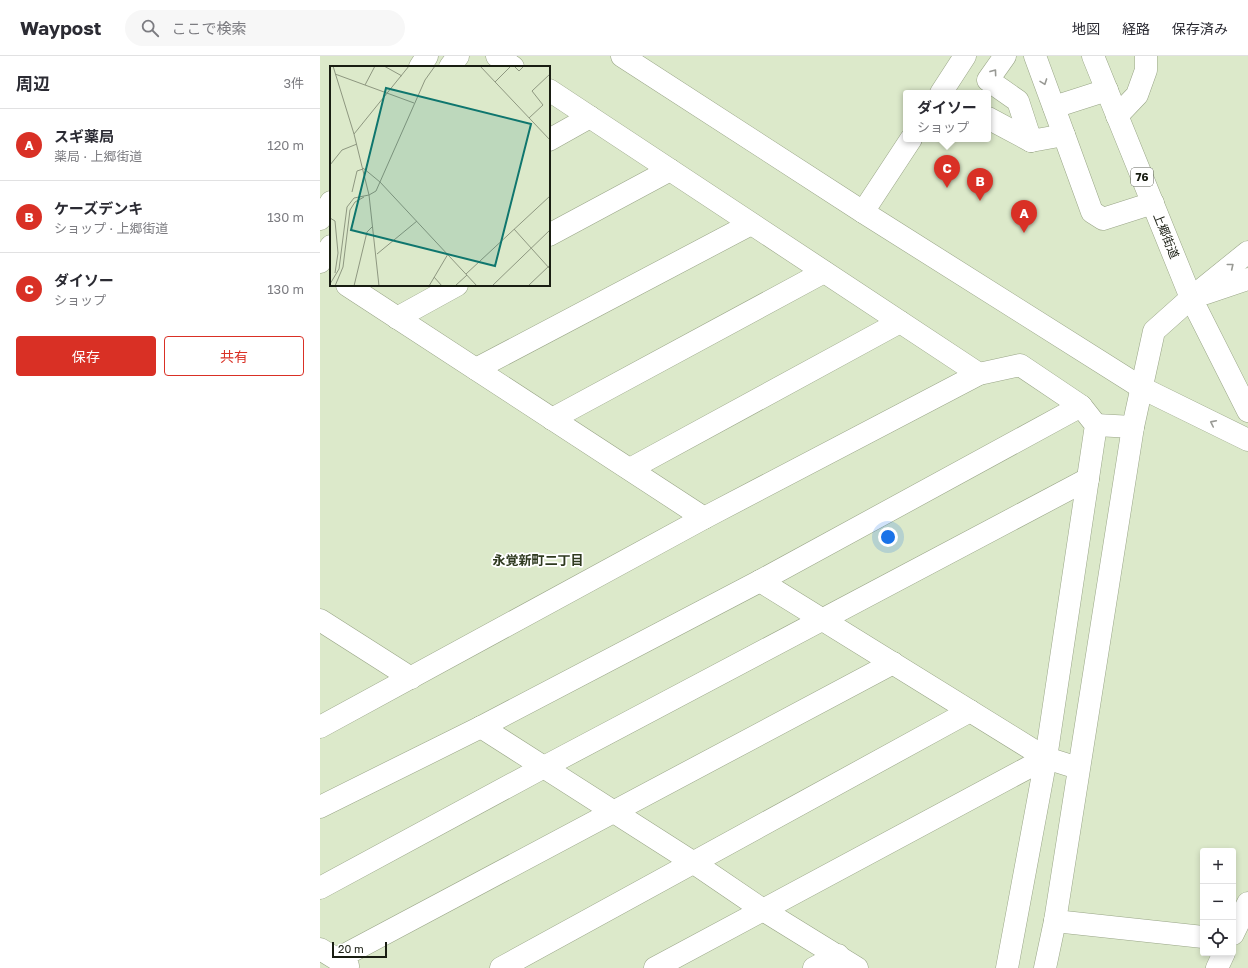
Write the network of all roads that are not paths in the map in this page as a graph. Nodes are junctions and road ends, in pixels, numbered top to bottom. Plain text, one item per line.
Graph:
1 (427, 56) edge
2 (458, 56) edge
3 (497, 56) edge
4 (965, 56) edge
5 (1005, 56) edge
6 (1034, 56) edge
7 (1093, 56) edge
8 (1146, 56) edge
9 (624, 57) edge
10 (421, 66) edge
11 (451, 66) edge
12 (512, 66) edge
13 (944, 90) edge
14 (1107, 90) junction
15 (550, 92) edge
16 (1054, 107) junction
17 (1117, 116) junction
18 (590, 117) junction
19 (991, 120) edge
20 (1064, 136) junction
21 (550, 139) edge
22 (1031, 141) junction
23 (909, 142) edge
24 (670, 170) junction
25 (1153, 203) junction
26 (330, 204) edge
27 (863, 212) junction
28 (320, 219) edge
29 (751, 224) junction
30 (550, 234) edge
31 (330, 248) edge
32 (1248, 252) edge
33 (330, 260) edge
34 (320, 265) edge
35 (824, 272) junction
36 (330, 274) edge
37 (1248, 279) edge
38 (349, 286) edge
39 (456, 286) edge
40 (1191, 298) junction
41 (397, 318) junction
42 (900, 322) junction
43 (476, 369) junction
44 (979, 374) junction
45 (1142, 388) junction
46 (1081, 406) junction
47 (1248, 411) edge
48 (552, 419) junction
49 (1096, 425) junction
50 (1133, 427) junction
51 (1248, 440) edge
52 (630, 469) junction
53 (1088, 479) junction
54 (704, 518) junction
55 (760, 581) junction
56 (320, 620) edge
57 (822, 620) junction
58 (893, 663) junction
59 (411, 678) junction
60 (970, 711) junction
61 (320, 727) edge
62 (481, 727) junction
63 (1046, 758) junction
64 (544, 767) junction
65 (1078, 768) junction
66 (320, 807) edge
67 (614, 812) junction
68 (694, 863) junction
69 (320, 888) edge
70 (1248, 903) edge
71 (763, 910) junction
72 (1054, 921) junction
73 (1236, 928) edge
74 (1200, 936) edge
75 (1236, 940) edge
76 (1248, 941) edge
77 (838, 955) junction
78 (1223, 956) edge
79 (336, 959) edge
80 (501, 968) edge
81 (655, 968) edge
82 (814, 968) edge
83 (857, 968) edge
84 (1008, 968) edge
85 (1046, 968) edge
86 (1217, 968) edge

1 - 10 main road
2 - 11 main road
3 - 12 main road
4 - 13 main road
22 -> 5 main road
6 -> 16 main road
7 - 14 main road, 上郷街道 / 76
8 - 17 main road
9 - 27 main road
14 - 16 main road
14 - 17 main road, 上郷街道 / 76
15 - 18 main road
16 - 20 main road
17 - 25 main road, 上郷街道 / 76
18 - 21 main road
18 - 24 main road
19 - 22 main road
20 - 22 main road
20 - 25 main road
23 - 27 main road
24 - 29 main road
24 - 30 main road
25 - 40 main road, 上郷街道 / 76
26 - 28 main road
27 - 45 main road
29 - 35 main road
29 - 43 main road
31 - 34 main road
40 -> 32 main road
33 - 34 main road
34 - 36 main road
35 - 42 main road
35 - 48 main road
37 - 40 main road
38 - 41 main road
39 - 41 main road
40 - 45 main road
40 - 47 main road, 上郷街道 / 76
41 - 43 main road
42 - 44 main road
42 - 52 main road
43 - 48 main road
44 - 46 main road
44 - 54 main road
45 - 50 main road
51 -> 45 main road
46 - 49 main road
46 - 55 main road
48 - 52 main road
49 - 50 main road
49 - 53 main road
50 - 65 main road
52 - 54 main road
53 - 57 main road
53 - 63 main road
54 - 59 main road
55 - 57 main road
55 - 62 main road
56 - 59 main road
57 - 58 main road
57 - 64 main road
58 - 60 main road
58 - 67 main road
59 - 61 main road
60 - 63 main road
60 - 68 main road
62 - 64 main road
62 - 66 main road
63 - 65 main road
63 - 71 main road
63 - 84 main road
64 - 67 main road
64 - 69 main road
65 - 72 main road
67 - 68 main road
67 - 79 main road
68 - 71 main road
68 - 80 main road
70 - 73 main road
71 - 77 main road
71 - 81 main road
72 - 74 main road
72 - 85 main road
75 - 76 main road
77 - 82 main road
77 - 83 main road
78 - 86 main road

